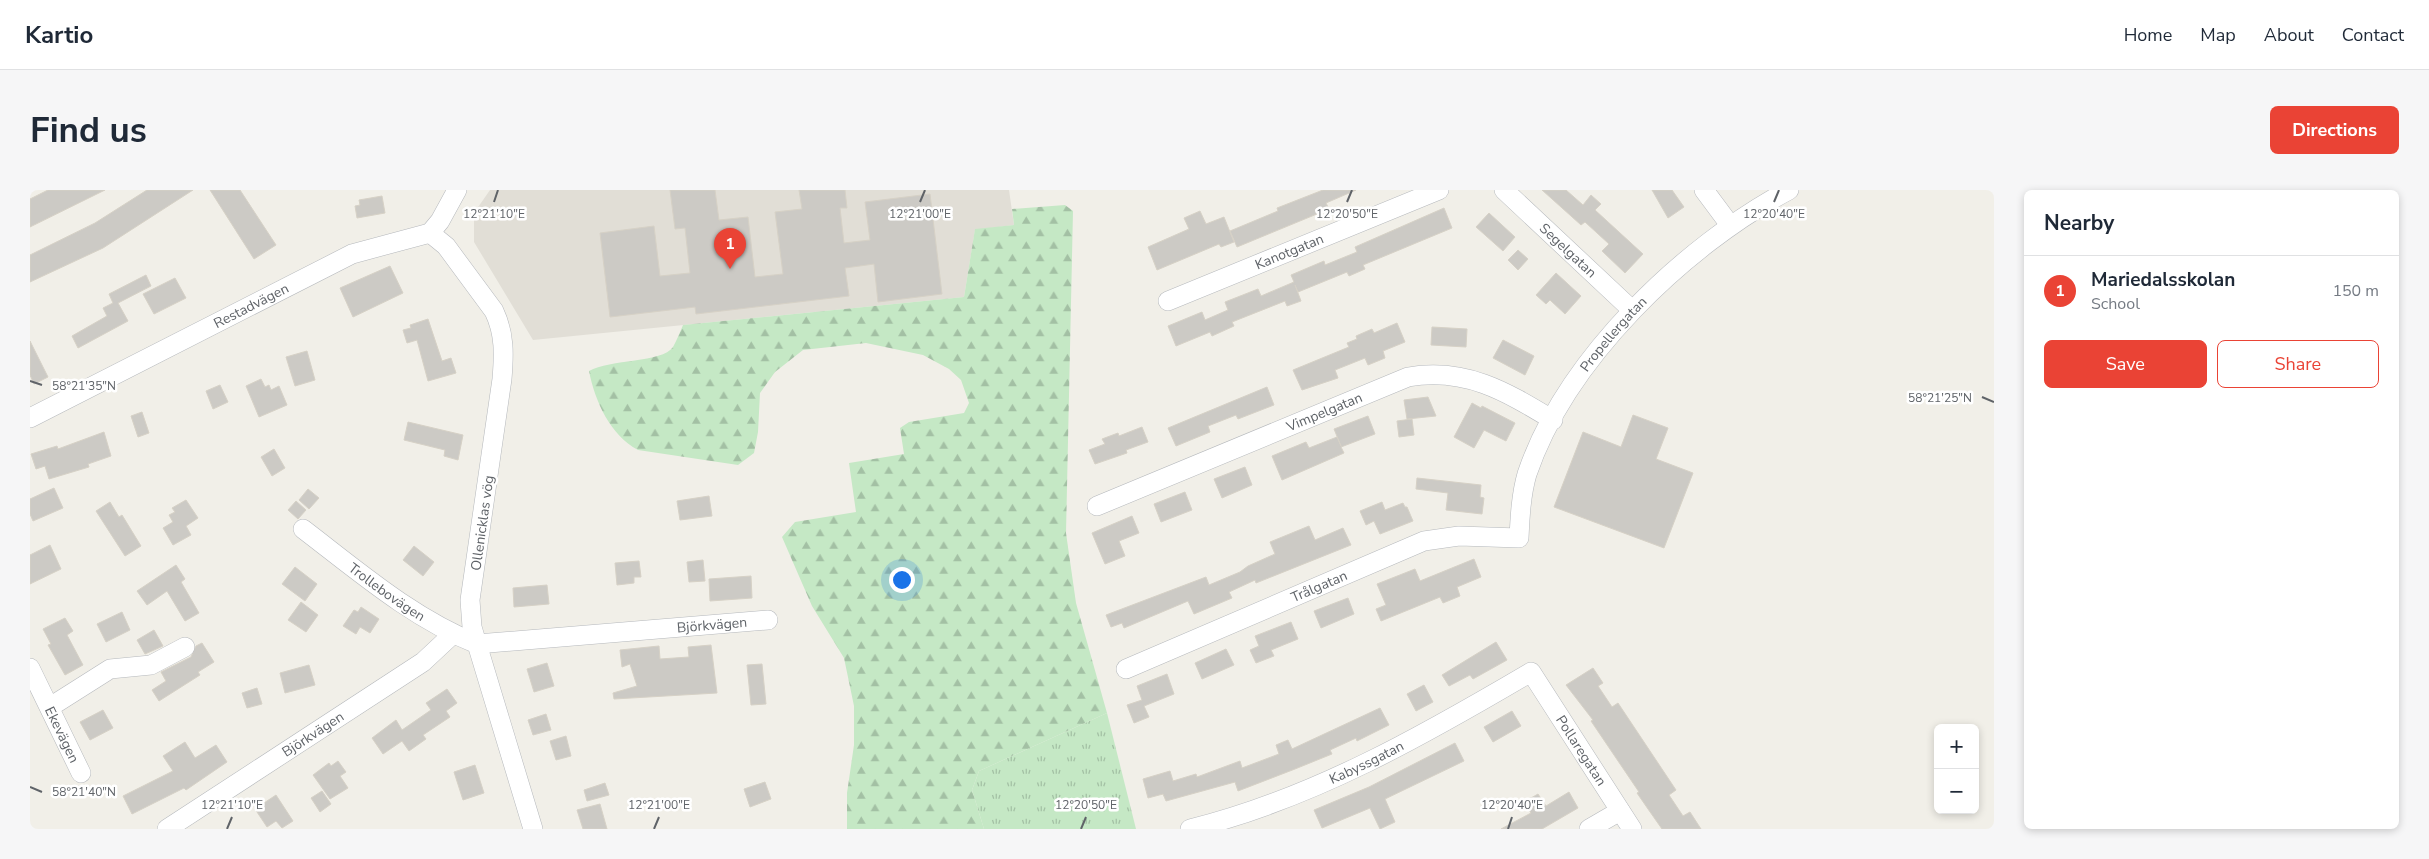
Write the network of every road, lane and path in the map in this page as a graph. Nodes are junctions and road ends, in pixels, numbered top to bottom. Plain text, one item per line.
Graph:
1 (457, 190) edge
2 (1439, 190) edge
3 (1504, 190) edge
4 (1704, 190) edge
5 (1789, 190) edge
6 (1730, 226) junction
7 (430, 233) junction
8 (1168, 301) dead end
9 (1632, 310) junction
10 (30, 418) edge
11 (1553, 420) junction
12 (1097, 506) dead end
13 (303, 529) dead end
14 (1519, 538) joint
15 (768, 620) dead end
16 (453, 634) junction
17 (477, 644) junction
18 (185, 647) dead end
19 (30, 668) edge
20 (1126, 669) dead end
21 (1531, 672) joint
22 (50, 707) junction
23 (81, 773) dead end
24 (1620, 811) junction
25 (167, 829) edge
26 (533, 829) edge
27 (1190, 829) edge
28 (1589, 829) edge
29 (1632, 829) edge

1 - 7 street
2 - 8 street, Kanotgatan
3 - 9 street, Segelgatan
4 - 6 street
5 - 6 street, Propellergatan
6 - 9 street, Propellergatan
7 - 10 street, Restadvägen
7 - 17 street, Ollenicklas vög
9 - 11 street, Propellergatan
11 - 12 street, Vimpelgatan
11 - 14 street, Propellergatan
13 - 16 street, Trollebovägen
14 - 20 street, Trålgatan
15 - 17 street, Björkvägen
16 - 17 street, Trollebovägen
16 - 25 street, Björkvägen
17 - 26 street, Ollenicklas vög
18 - 22 street
19 - 22 street, Ekevägen
21 - 24 street, Pollaregatan
21 - 27 street, Kabyssgatan
22 - 23 street, Ekevägen
24 - 28 street
24 - 29 street, Pollaregatan

